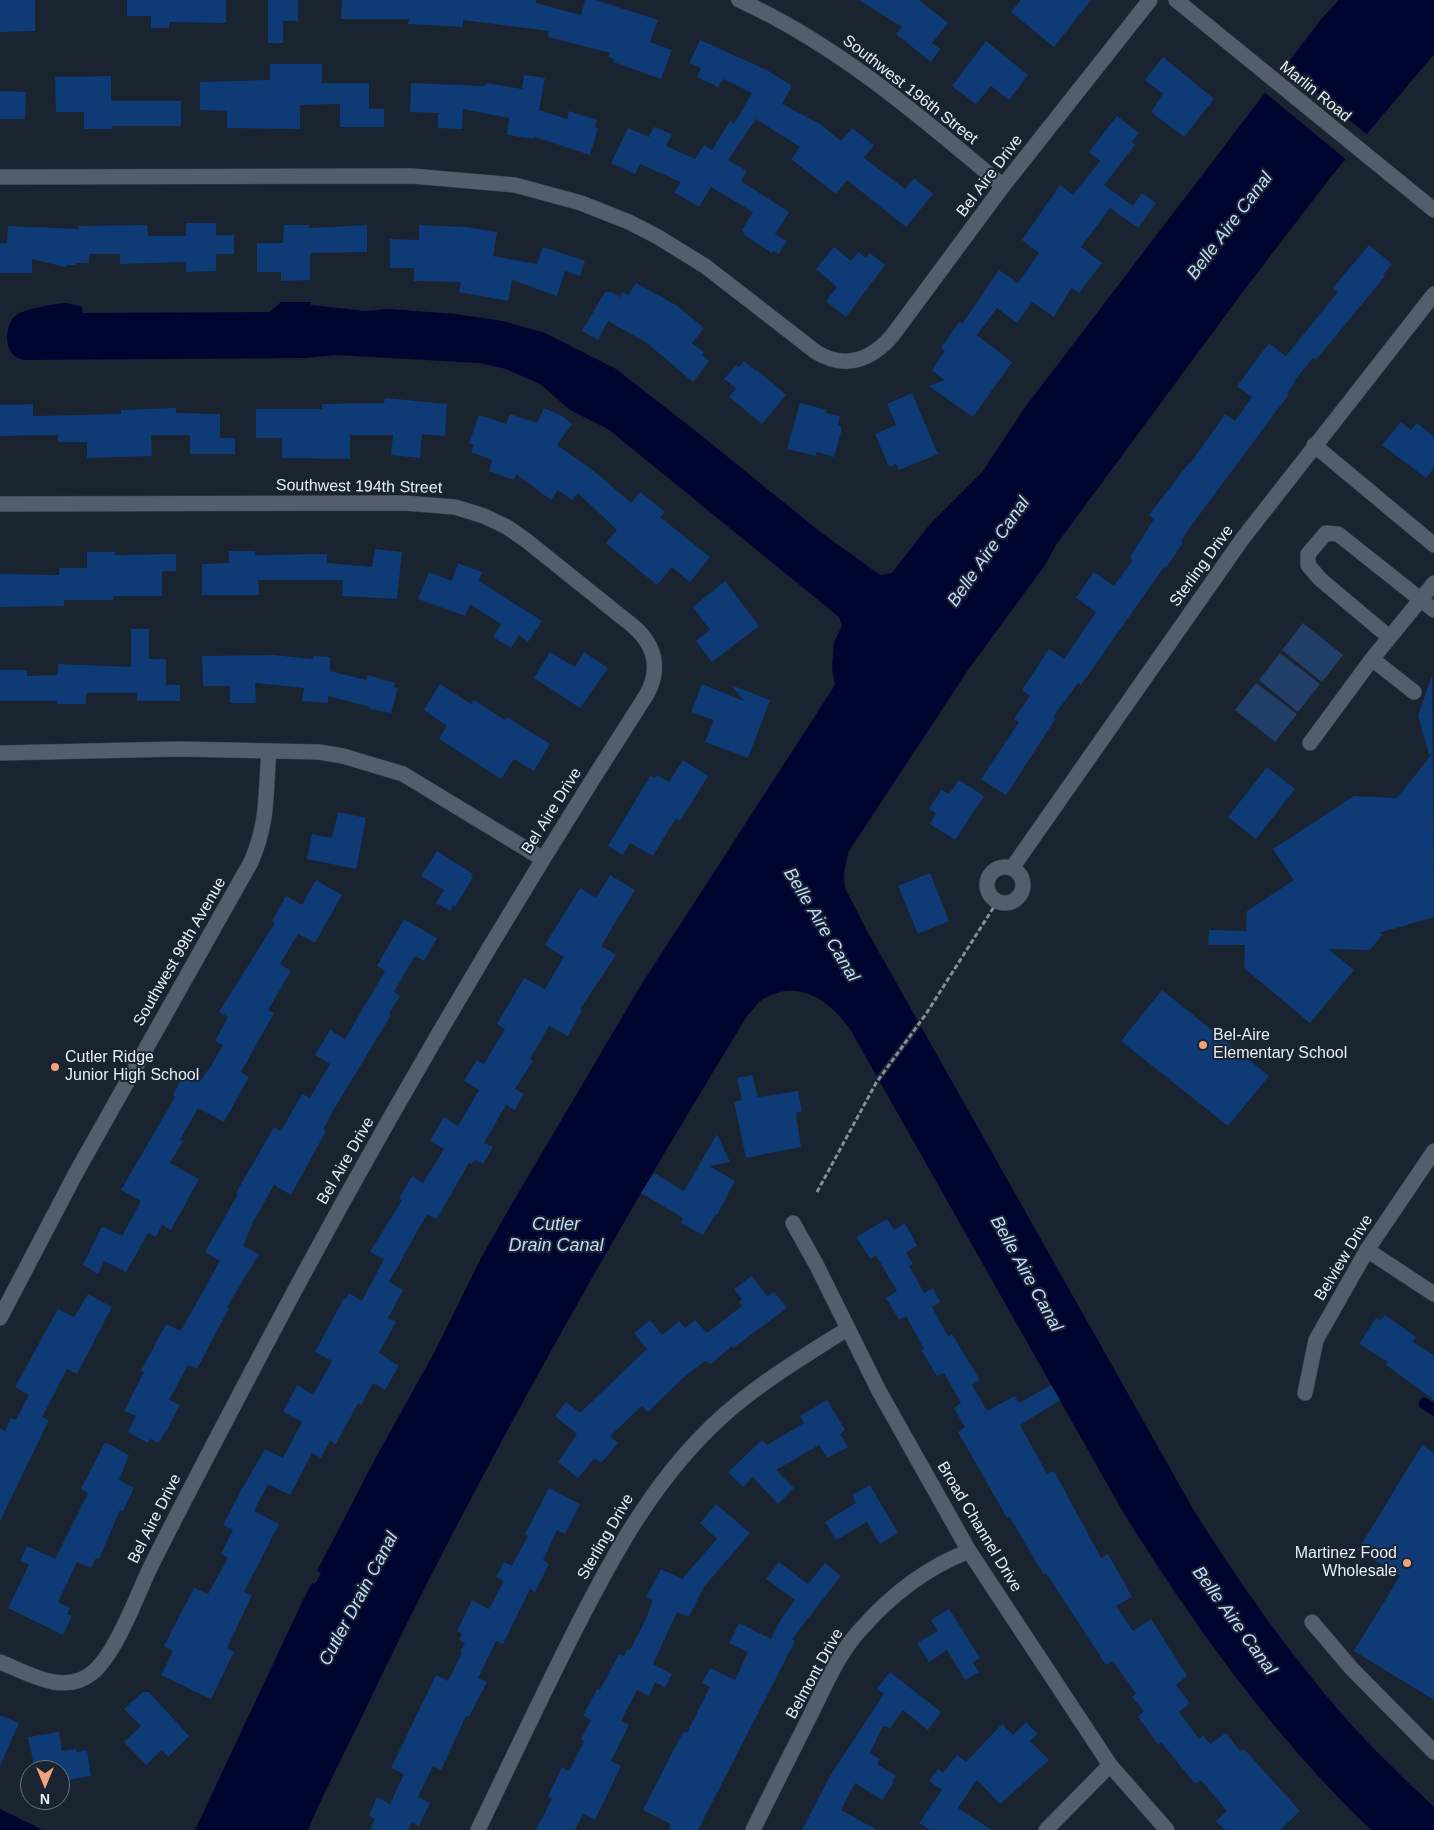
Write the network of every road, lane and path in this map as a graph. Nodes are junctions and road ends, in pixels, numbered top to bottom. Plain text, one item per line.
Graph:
1 (739, 0) edge
2 (1150, 0) edge
3 (1176, 0) edge
4 (0, 177) edge
5 (1003, 186) junction
6 (1434, 210) edge
7 (1434, 294) edge
8 (1314, 445) junction
9 (0, 504) edge
10 (1434, 545) edge
11 (1434, 583) edge
12 (1420, 599) junction
13 (1434, 610) edge
14 (1389, 638) junction
15 (1372, 659) junction
16 (655, 665) joint
17 (1414, 692) dead end
18 (1310, 743) dead end
19 (269, 751) junction
20 (0, 753) edge
21 (542, 859) junction
22 (1012, 868) junction
23 (996, 902) junction
24 (1434, 1150) edge
25 (817, 1192) dead end
26 (793, 1223) dead end
27 (1367, 1250) junction
28 (1434, 1294) edge
29 (0, 1318) edge
30 (847, 1329) junction
31 (1306, 1392) dead end
32 (969, 1550) junction
33 (1312, 1622) dead end
34 (0, 1662) edge
35 (1434, 1752) edge
36 (1110, 1765) junction
37 (478, 1830) edge
38 (753, 1830) edge
39 (1046, 1830) edge
40 (1167, 1830) edge

1 - 5 street, Southwest 196th Street
2 - 5 street, Bel Aire Drive
3 - 6 street, Marlin Road
4 - 5 street, Bel Aire Drive
7 - 8 street, Sterling Drive
8 - 10 street
8 - 22 street, Sterling Drive
9 - 16 street, Southwest 194th Street
11 - 12 street
12 - 13 street
12 - 14 street
12 - 14 street
14 - 15 street
15 - 17 street
15 - 18 street
16 - 21 street, Bel Aire Drive
19 - 20 street
19 - 21 street
19 - 29 street, Southwest 99th Avenue
21 - 34 street, Bel Aire Drive
22 - 23 street
22 - 23 street
23 - 25 path
24 - 27 street, Belview Drive
26 - 30 street, Broad Channel Drive
27 - 28 street
27 - 31 street, Belview Drive
30 - 32 street, Broad Channel Drive
30 - 37 street, Sterling Drive
32 - 36 street, Broad Channel Drive
32 - 38 street, Belmont Drive
33 - 35 street
36 - 39 street
36 - 40 street, Broad Channel Drive

